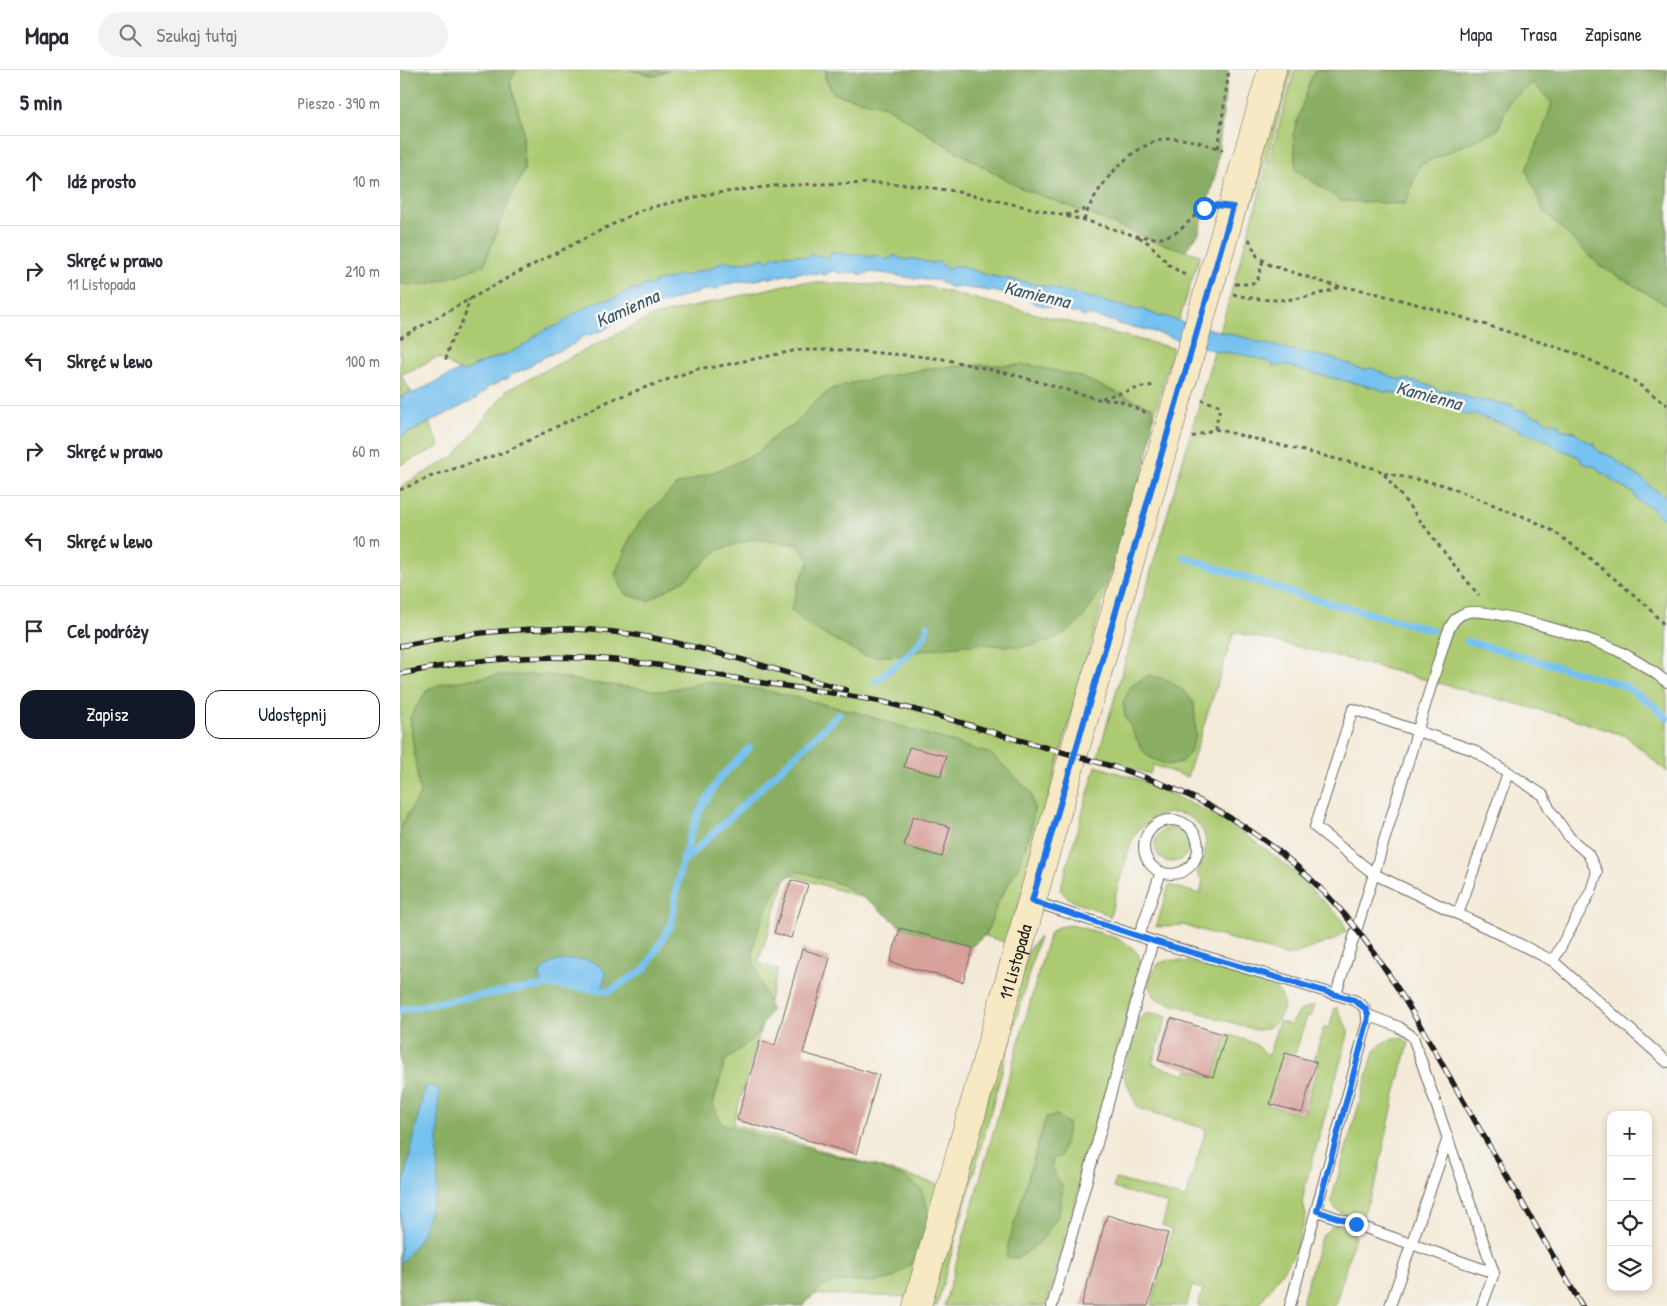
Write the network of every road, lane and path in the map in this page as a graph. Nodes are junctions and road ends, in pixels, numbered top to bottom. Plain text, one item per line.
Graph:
1 (1229, 70) edge
2 (1256, 70) edge
3 (1272, 70) edge
4 (1205, 145) dead end
5 (1218, 148) dead end
6 (1246, 156) junction
7 (1233, 207) junction
8 (1087, 209) junction
9 (1063, 215) junction
10 (1084, 220) junction
11 (1247, 231) dead end
12 (1263, 260) junction
13 (1257, 282) dead end
14 (469, 299) junction
15 (400, 338) edge
16 (446, 360) dead end
17 (1667, 405) edge
18 (1221, 411) dead end
19 (1169, 428) junction
20 (1216, 429) junction
21 (1195, 436) dead end
22 (1383, 473) junction
23 (400, 490) edge
24 (1493, 612) junction
25 (1667, 628) edge
26 (1667, 682) edge
27 (1417, 731) junction
28 (1508, 772) junction
29 (1161, 872) junction
30 (1374, 874) junction
31 (1032, 901) junction
32 (1458, 914) junction
33 (1139, 936) junction
34 (1153, 941) junction
35 (1552, 962) junction
36 (1336, 994) junction
37 (1368, 1015) junction
38 (1667, 1062) edge
39 (1448, 1138) junction
40 (1317, 1211) junction
41 (1412, 1244) junction
42 (1494, 1273) junction
43 (917, 1306) edge
44 (1052, 1306) edge
45 (1290, 1306) edge
46 (1390, 1306) edge
47 (1482, 1306) edge

1 - 5 path
2 - 6 street, 11 Listopada
3 - 6 street, 11 Listopada
4 - 8 path
6 - 7 street, 11 Listopada
7 - 10 path
7 - 19 street, 11 Listopada, bridge
8 - 9 path
8 - 10 path
9 - 10 path
9 - 14 path
11 - 12 path
12 - 13 path
12 - 17 path
14 - 15 path
14 - 16 path
18 - 20 path
19 - 23 path
19 - 31 street, 11 Listopada
20 - 21 path
20 - 22 path
22 - 24 path
22 - 25 path
24 - 26 lane
24 - 27 lane
27 - 28 lane
27 - 30 lane
27 - 30 lane
28 - 32 lane
28 - 35 lane
29 - 29 lane
29 - 33 lane
30 - 32 lane
30 - 36 lane
31 - 33 lane
31 - 43 street, 11 Listopada
32 - 35 lane
33 - 34 lane
34 - 36 lane
34 - 44 lane
35 - 38 lane
36 - 37 lane
37 - 39 lane
37 - 40 lane
39 - 41 lane
39 - 42 lane
40 - 41 lane
40 - 45 lane
41 - 42 lane
41 - 46 lane
42 - 47 lane

